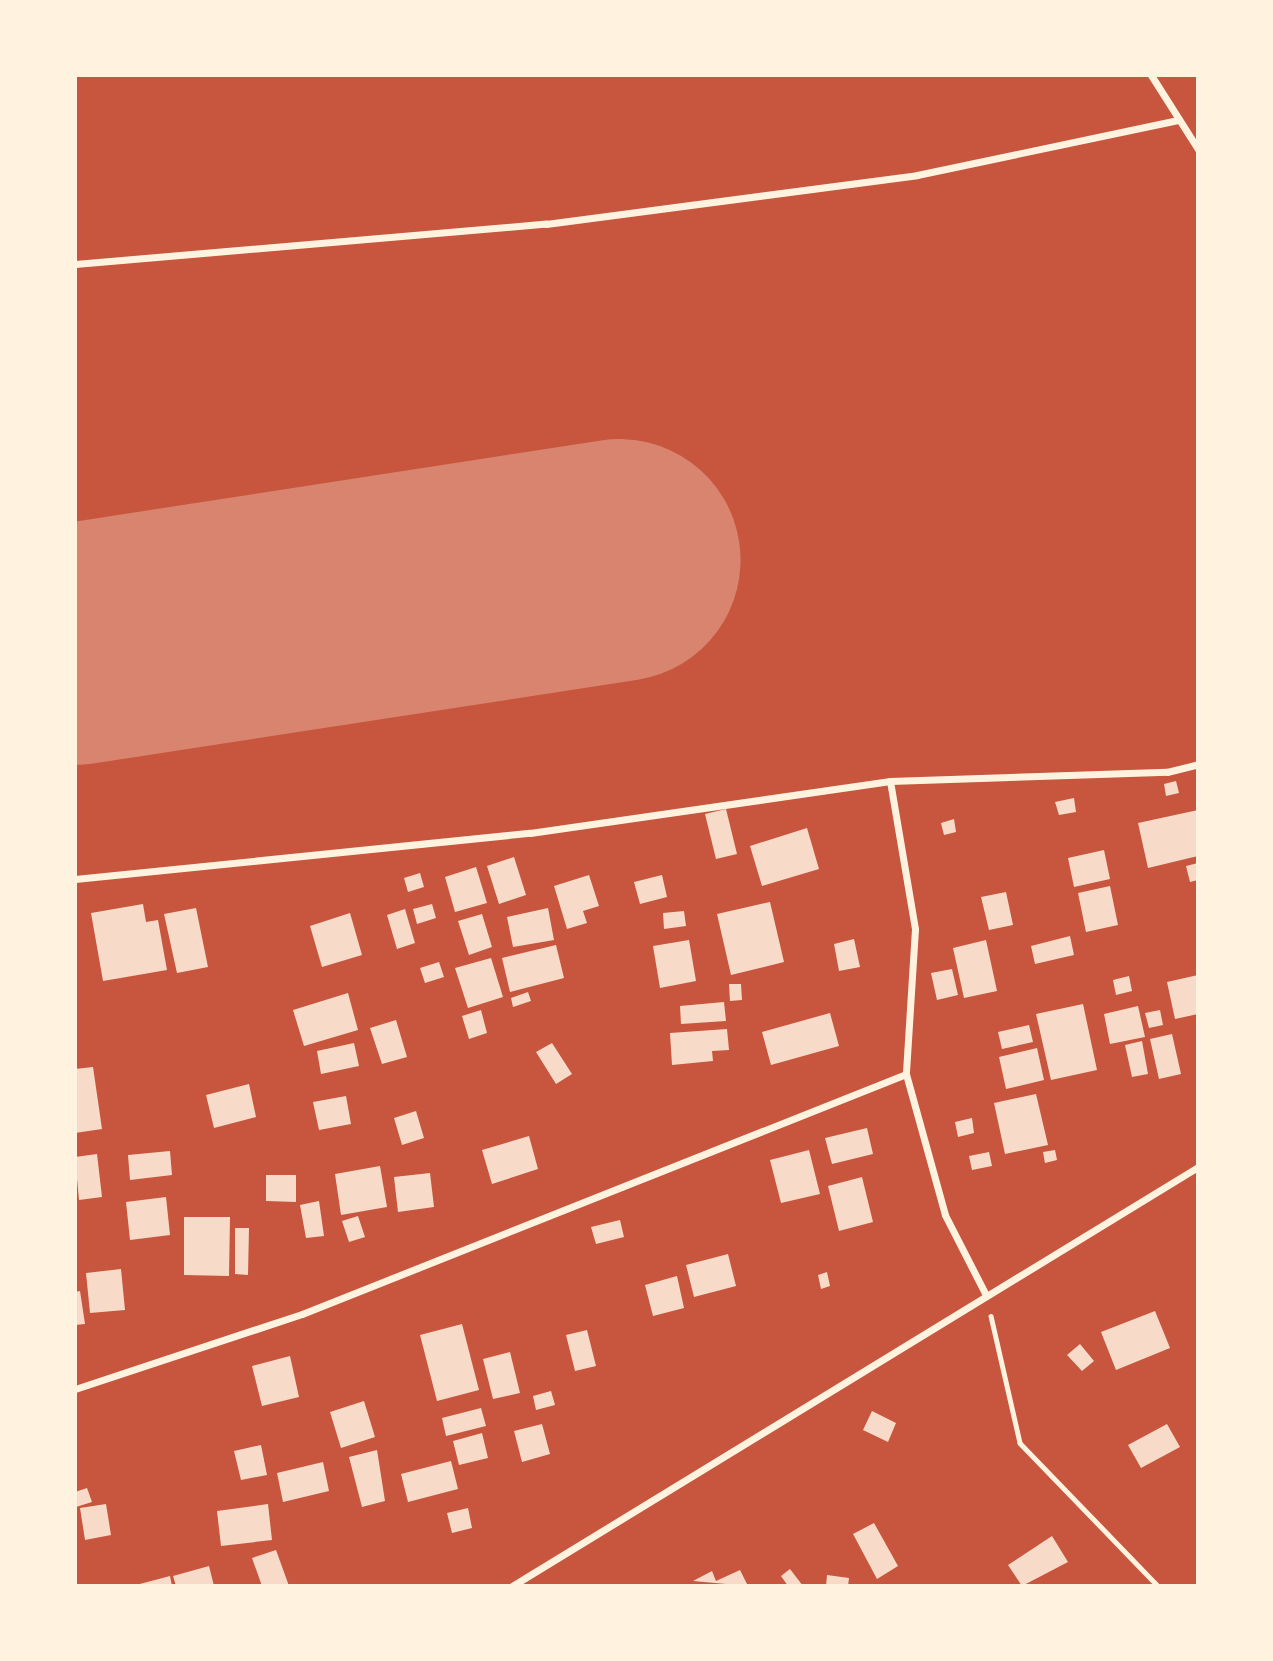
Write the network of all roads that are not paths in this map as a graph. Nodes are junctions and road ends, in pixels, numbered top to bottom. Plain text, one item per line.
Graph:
1 (1151, 75) edge
2 (1180, 120) junction
3 (1198, 149) edge
4 (75, 264) edge
5 (1198, 764) edge
6 (890, 781) junction
7 (75, 878) edge
8 (906, 1074) junction
9 (1198, 1167) edge
10 (986, 1295) junction
11 (75, 1389) edge
12 (512, 1586) edge

1 - 2 street
2 - 3 street
2 - 4 street
5 - 6 street
6 - 7 street
6 - 8 street
8 - 10 street
8 - 11 street
9 - 10 street
10 - 12 street

